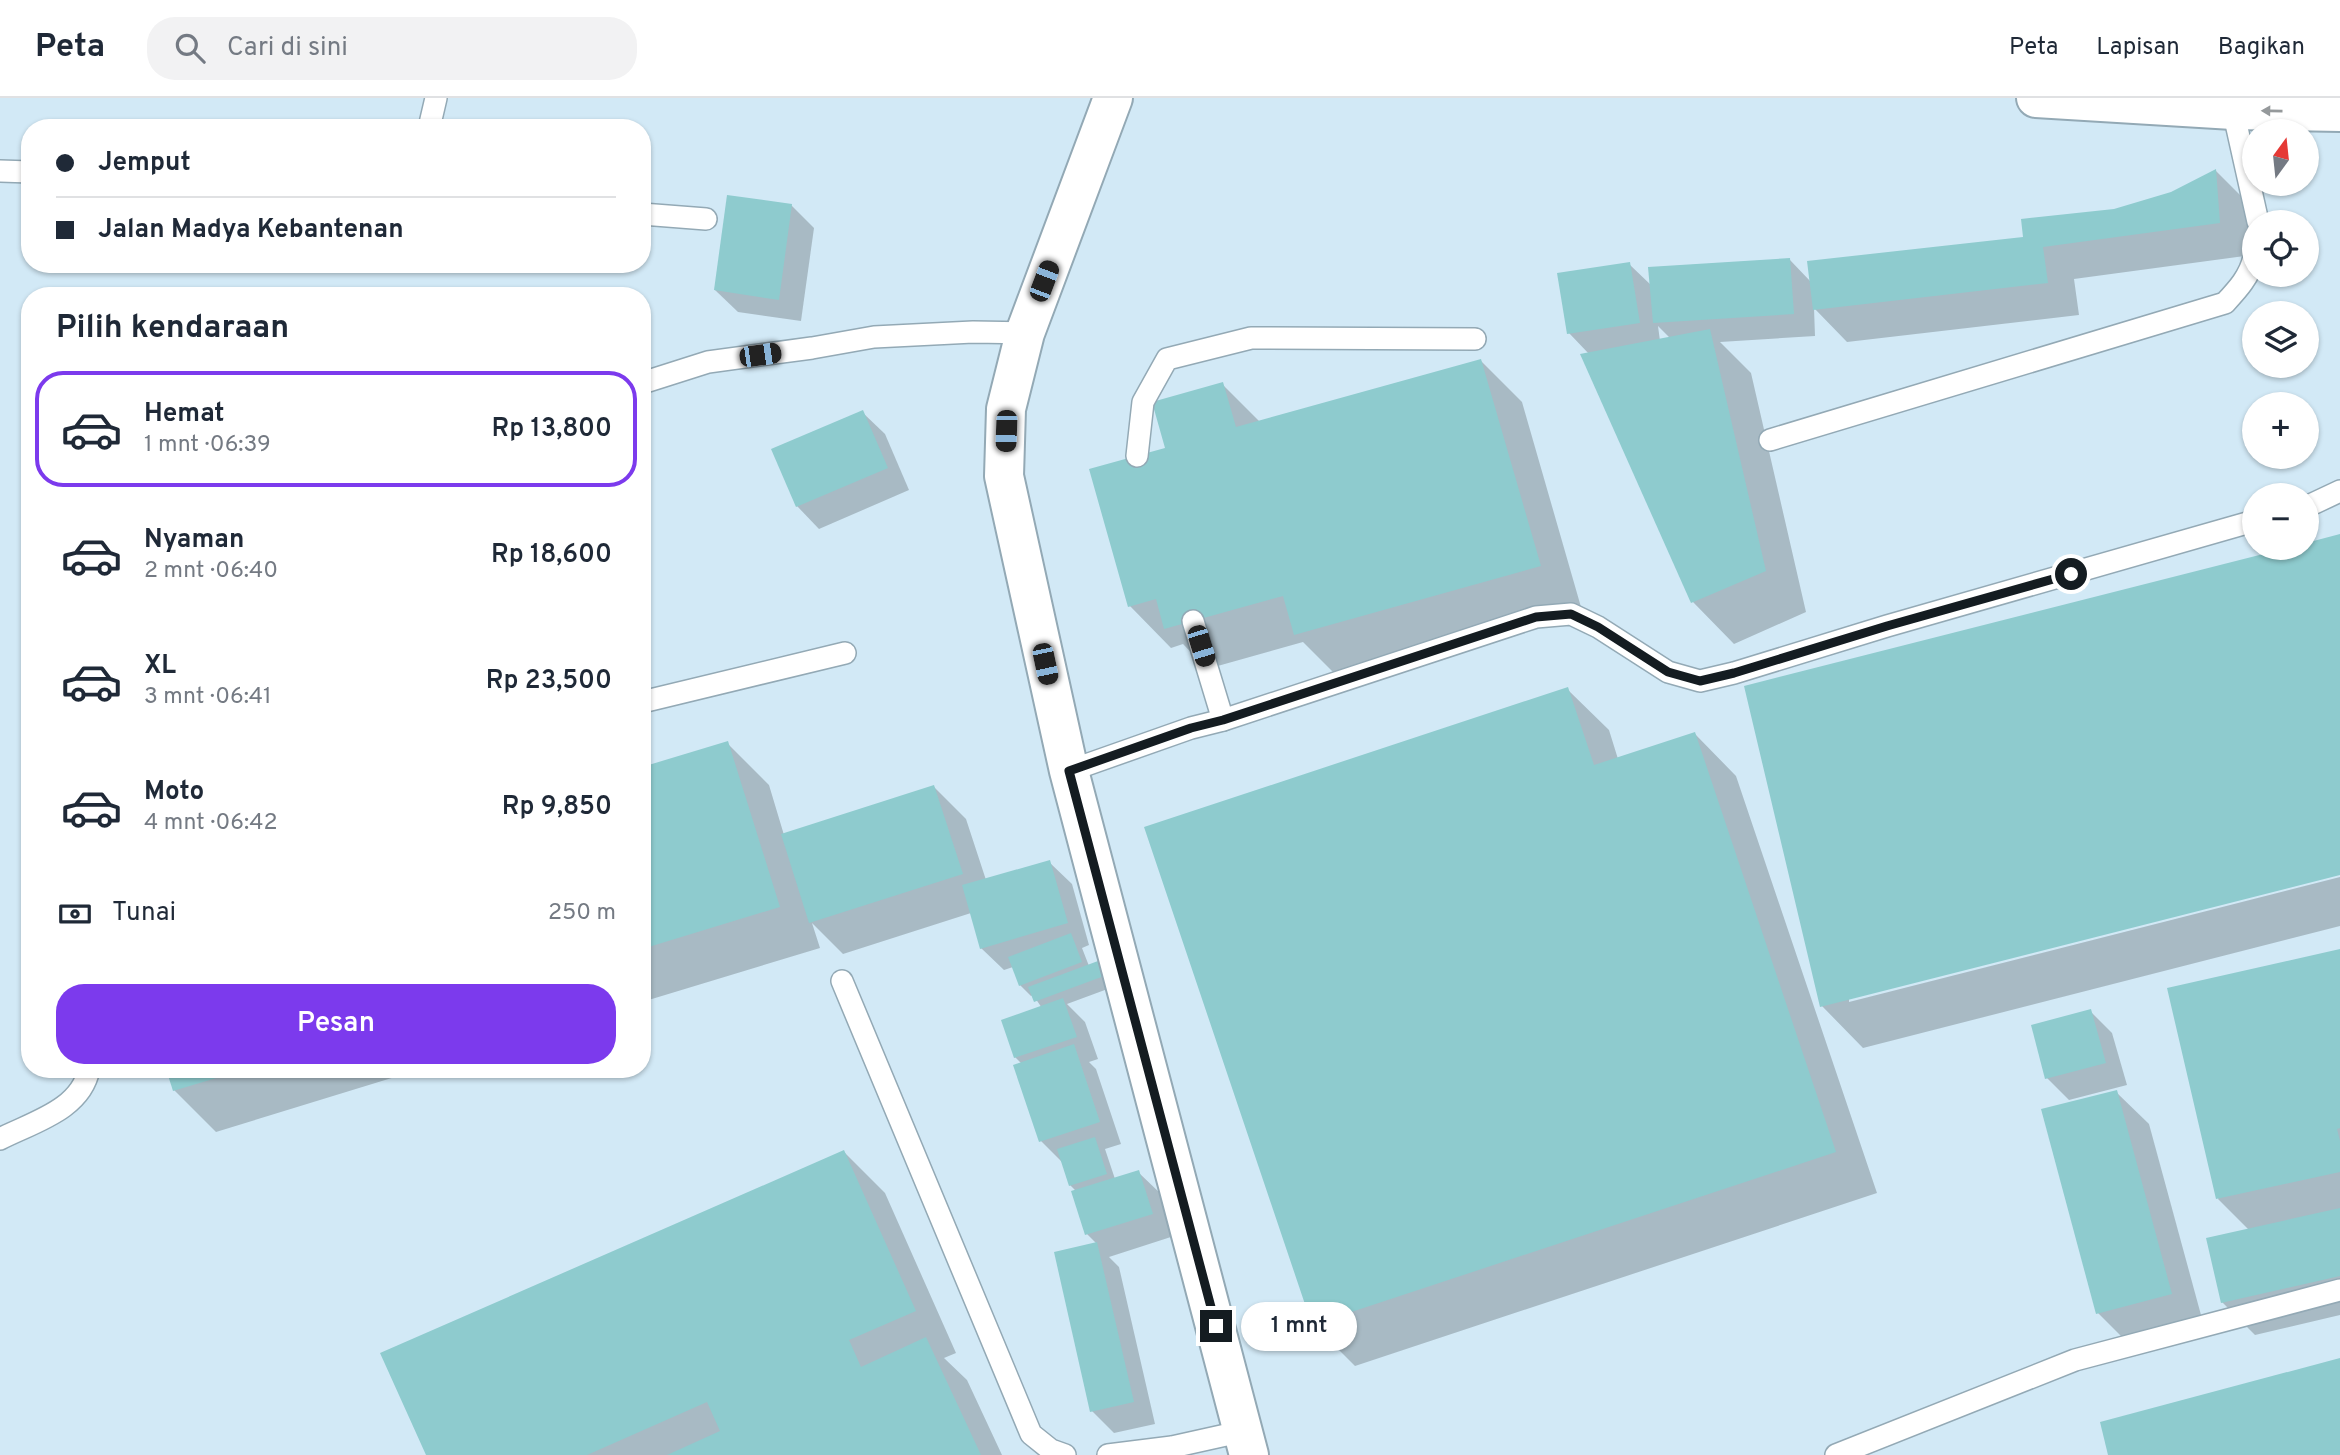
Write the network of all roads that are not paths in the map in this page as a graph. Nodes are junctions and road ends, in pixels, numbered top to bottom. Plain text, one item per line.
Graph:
1 (436, 98) edge
2 (1112, 98) edge
3 (2036, 98) edge
4 (2233, 110) junction
5 (2340, 112) edge
6 (431, 119) edge
7 (0, 171) edge
8 (21, 172) edge
9 (2255, 210) edge
10 (651, 215) edge
11 (706, 219) dead end
12 (2242, 283) edge
13 (1025, 333) junction
14 (1475, 339) dead end
15 (651, 380) edge
16 (1770, 440) dead end
17 (1137, 456) dead end
18 (2340, 491) edge
19 (2319, 500) edge
20 (2242, 525) edge
21 (1194, 621) dead end
22 (845, 653) dead end
23 (651, 700) edge
24 (1223, 720) junction
25 (1069, 771) junction
26 (842, 981) dead end
27 (87, 1078) edge
28 (0, 1139) edge
29 (2340, 1290) edge
30 (1247, 1443) edge
31 (1065, 1455) edge
32 (1108, 1455) edge
33 (1836, 1455) edge

1 - 6 lane
2 - 13 street
3 - 4 street
5 -> 4 street
4 - 9 lane
7 - 8 lane
10 - 11 lane
12 - 16 lane
13 - 15 lane
13 - 25 street
14 - 17 lane
18 - 19 lane
20 - 24 lane
21 - 24 lane
22 - 23 lane
24 - 25 lane
25 - 30 street
26 - 31 lane
27 - 28 lane
29 - 33 lane
30 - 32 lane

